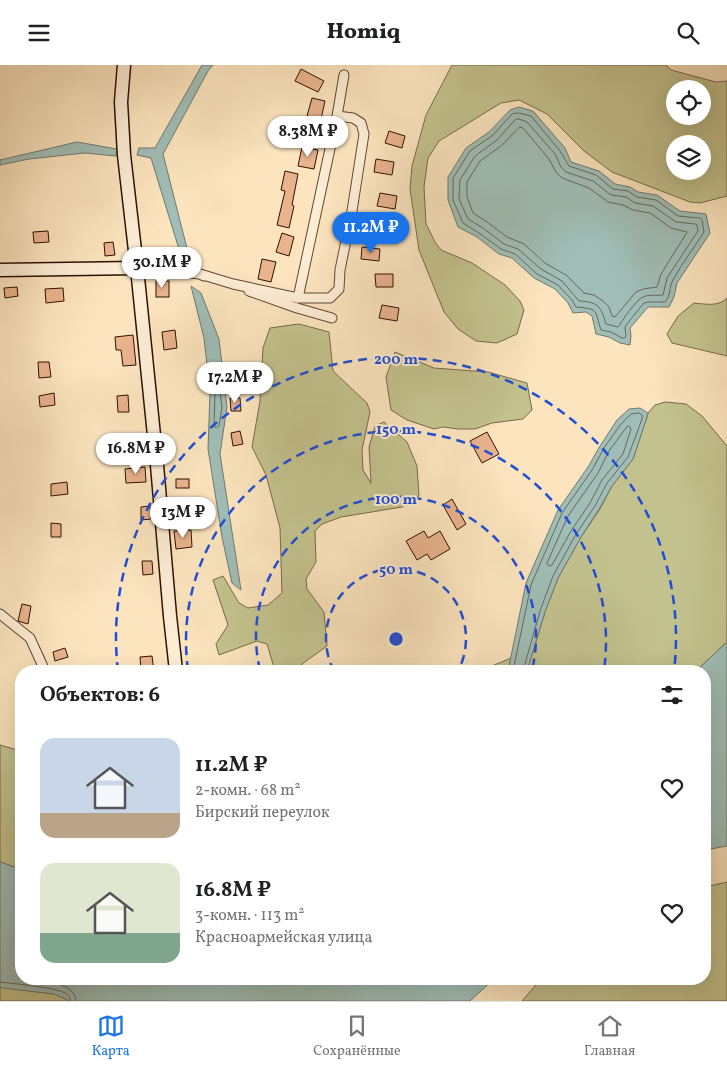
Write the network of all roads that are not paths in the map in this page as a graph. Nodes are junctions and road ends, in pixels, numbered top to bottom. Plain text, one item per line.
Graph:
1 (124, 65) edge
2 (344, 75) dead end
3 (337, 116) junction
4 (137, 268) junction
5 (0, 270) edge
6 (200, 274) junction
7 (298, 298) junction
8 (332, 318) dead end
9 (0, 614) edge
10 (42, 665) edge
11 (175, 665) edge

1 - 4 street
2 - 3 street
3 - 7 street
3 - 7 street
4 - 5 street
4 - 6 street
4 - 11 street
6 - 7 street
6 - 8 street
9 - 10 street

